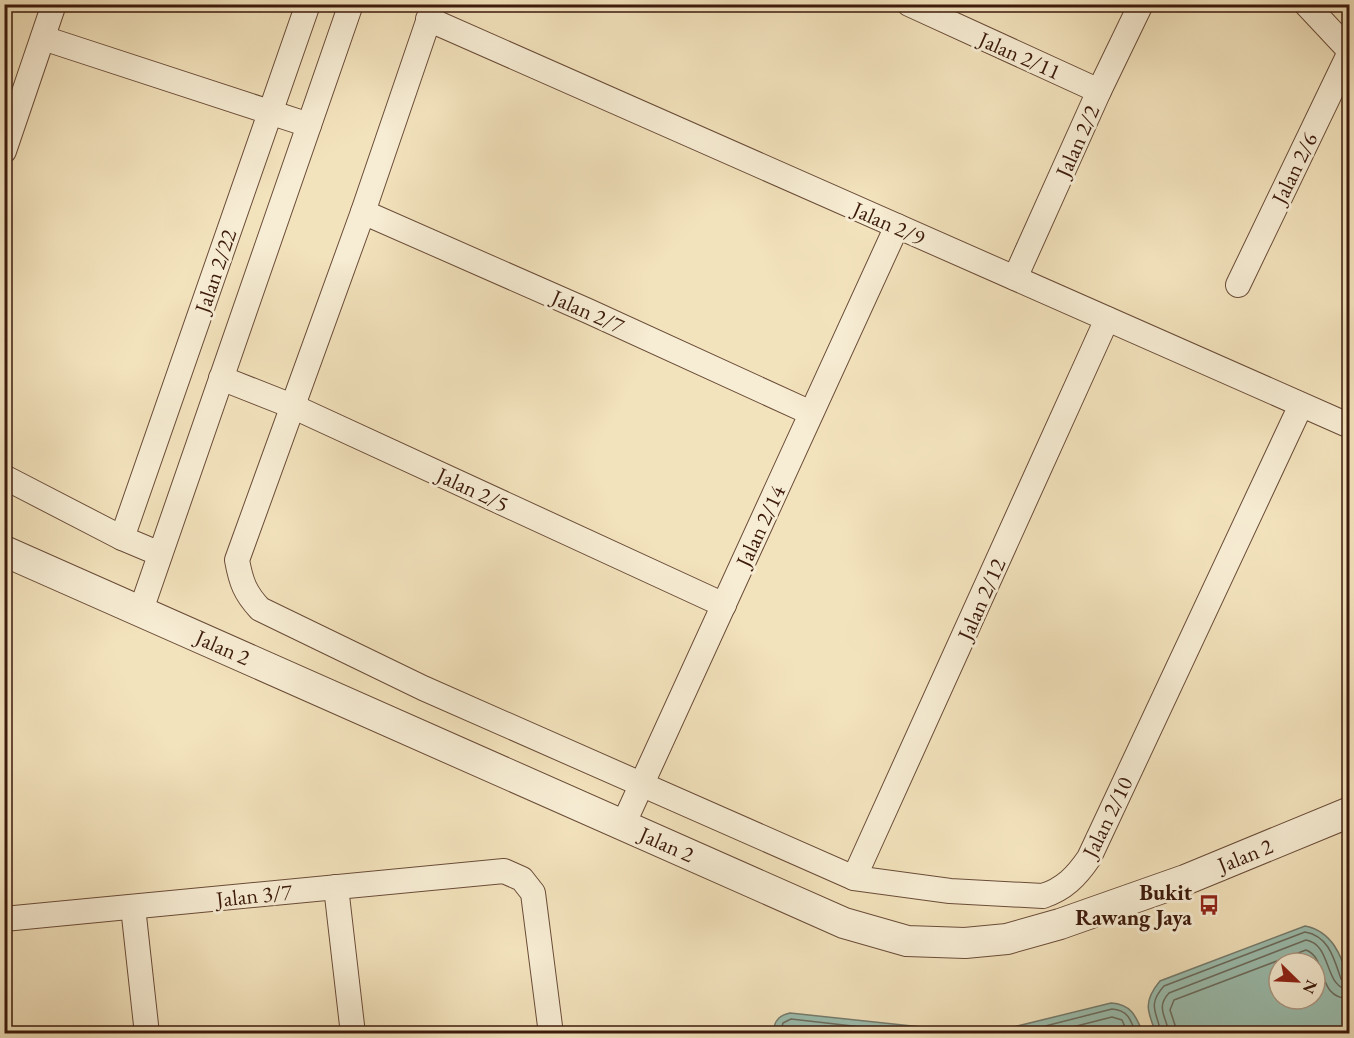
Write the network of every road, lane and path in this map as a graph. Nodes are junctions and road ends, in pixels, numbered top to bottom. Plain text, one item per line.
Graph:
1 (54, 4) edge
2 (308, 4) edge
3 (351, 4) edge
4 (909, 4) edge
5 (1141, 4) edge
6 (1306, 4) edge
7 (431, 12) edge
8 (43, 39) junction
9 (1350, 51) edge
10 (1099, 91) junction
11 (270, 112) junction
12 (309, 125) junction
13 (4, 151) edge
14 (363, 212) junction
15 (897, 226) junction
16 (1015, 278) junction
17 (1238, 285) dead end
18 (1107, 319) junction
19 (221, 378) junction
20 (1301, 405) junction
21 (292, 406) junction
22 (811, 413) junction
23 (1350, 426) edge
24 (4, 477) edge
25 (122, 537) junction
26 (4, 550) edge
27 (160, 554) junction
28 (724, 604) junction
29 (141, 610) junction
30 (642, 784) junction
31 (1350, 812) edge
32 (623, 825) junction
33 (854, 878) junction
34 (336, 887) junction
35 (133, 907) junction
36 (4, 919) edge
37 (147, 1034) edge
38 (353, 1034) edge
39 (551, 1034) edge

1 - 8 street
2 - 11 street, Jalan 2/22
3 - 12 street
4 - 10 street, Jalan 2/11
5 - 10 street, Jalan 2/2
6 - 9 street
7 - 14 street, Jalan 2/10
7 - 15 street, Jalan 2/9
8 - 11 street
8 - 13 street
9 - 17 street, Jalan 2/6
10 - 16 street, Jalan 2/2
11 - 12 street
11 - 25 street, Jalan 2/22
12 - 19 street
14 - 21 street, Jalan 2/10
14 - 22 street, Jalan 2/7
15 - 16 street, Jalan 2/9
15 - 22 street, Jalan 2/14
16 - 18 street, Jalan 2/9
18 - 20 street, Jalan 2/9
18 - 33 street, Jalan 2/12
19 - 21 street, Jalan 2/5
19 - 27 street
20 - 23 street, Jalan 2/9
20 - 33 street, Jalan 2/10
21 - 28 street, Jalan 2/5
21 - 30 street, Jalan 2/10
22 - 28 street, Jalan 2/14
24 - 25 street
25 - 27 street
26 - 29 street, Jalan 2
27 - 29 street
28 - 30 street, Jalan 2/14
29 - 32 street, Jalan 2
30 - 32 street, Jalan 2/14
30 - 33 street, Jalan 2/10
31 - 32 street, Jalan 2
34 - 35 street, Jalan 3/7
34 - 38 street
34 - 39 street, Jalan 3/7
35 - 36 street, Jalan 3/7
35 - 37 street

